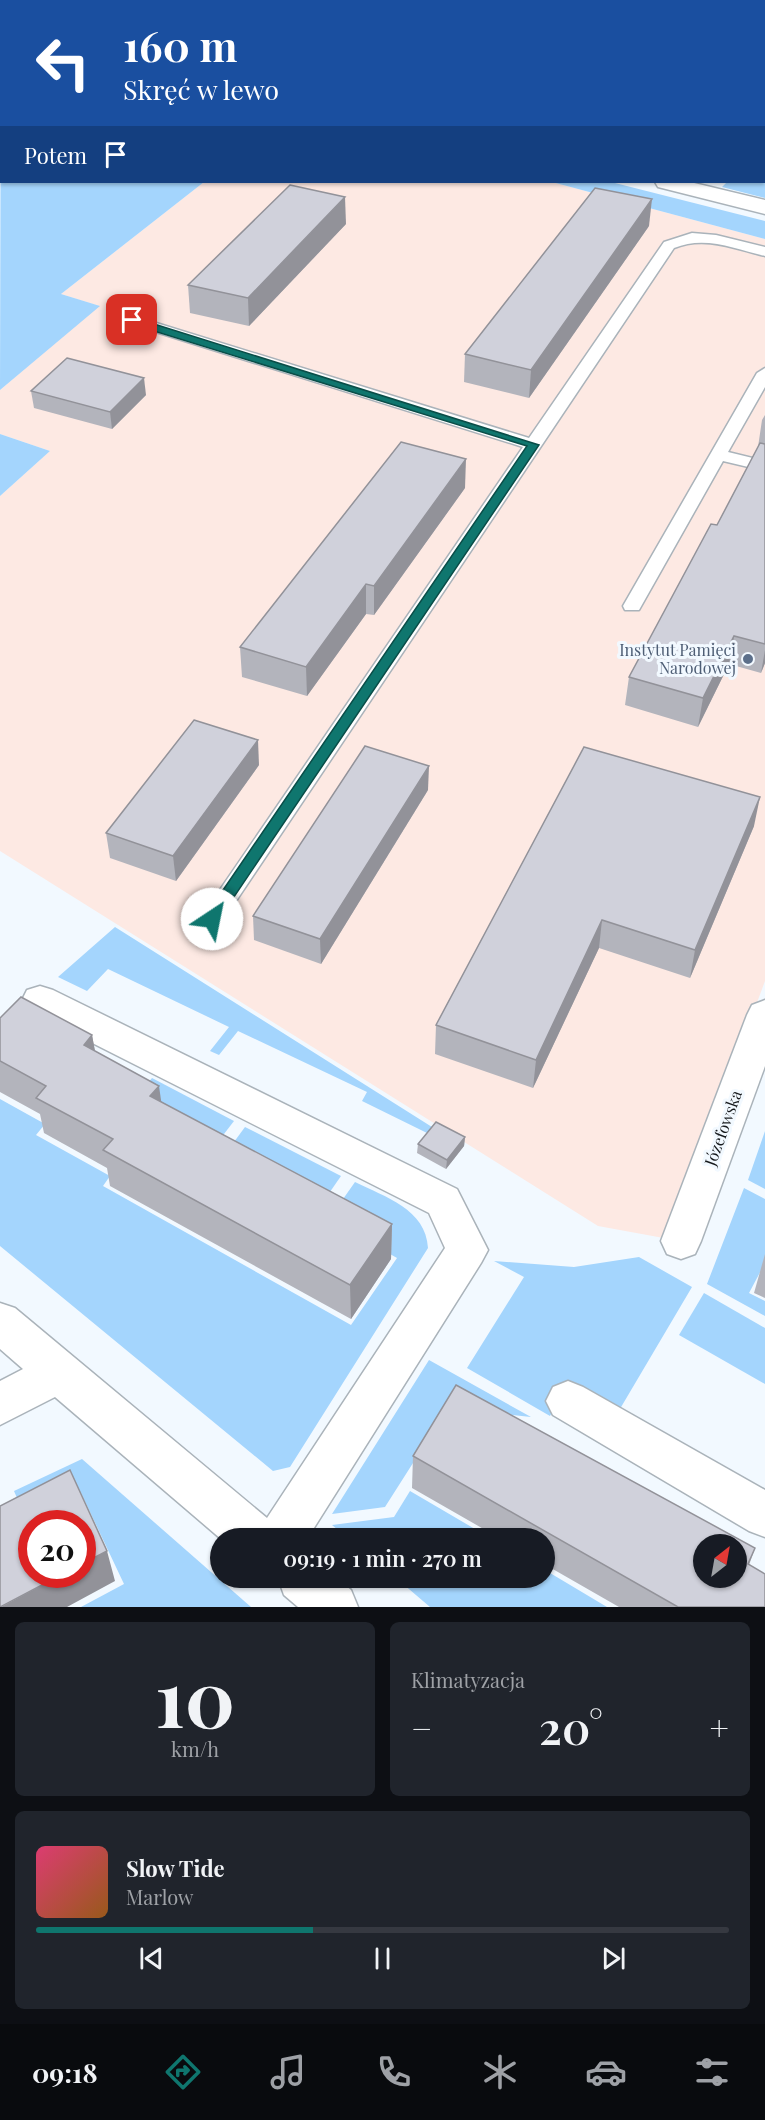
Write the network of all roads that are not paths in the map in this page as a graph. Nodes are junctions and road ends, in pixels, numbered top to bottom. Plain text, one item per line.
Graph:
1 (670, 183) edge
2 (765, 207) edge
3 (765, 252) edge
4 (132, 320) dead end
5 (765, 373) edge
6 (533, 445) junction
7 (718, 455) junction
8 (765, 466) edge
9 (632, 606) dead end
10 (212, 919) dead end
11 (40, 1000) dead end
12 (765, 1015) edge
13 (681, 1241) dead end
14 (0, 1322) edge
15 (58, 1372) junction
16 (568, 1401) dead end
17 (0, 1404) edge
18 (765, 1515) edge
19 (243, 1528) edge
20 (287, 1528) edge
21 (312, 1588) edge
22 (334, 1607) edge

1 - 2 street
3 - 6 lane
4 - 6 lane
5 - 7 lane
6 - 10 lane
7 - 8 lane
7 - 9 lane
11 - 20 street
12 - 13 street, Józefowska
14 - 15 street
15 - 17 street
15 - 19 street
16 - 18 street
21 - 22 street

